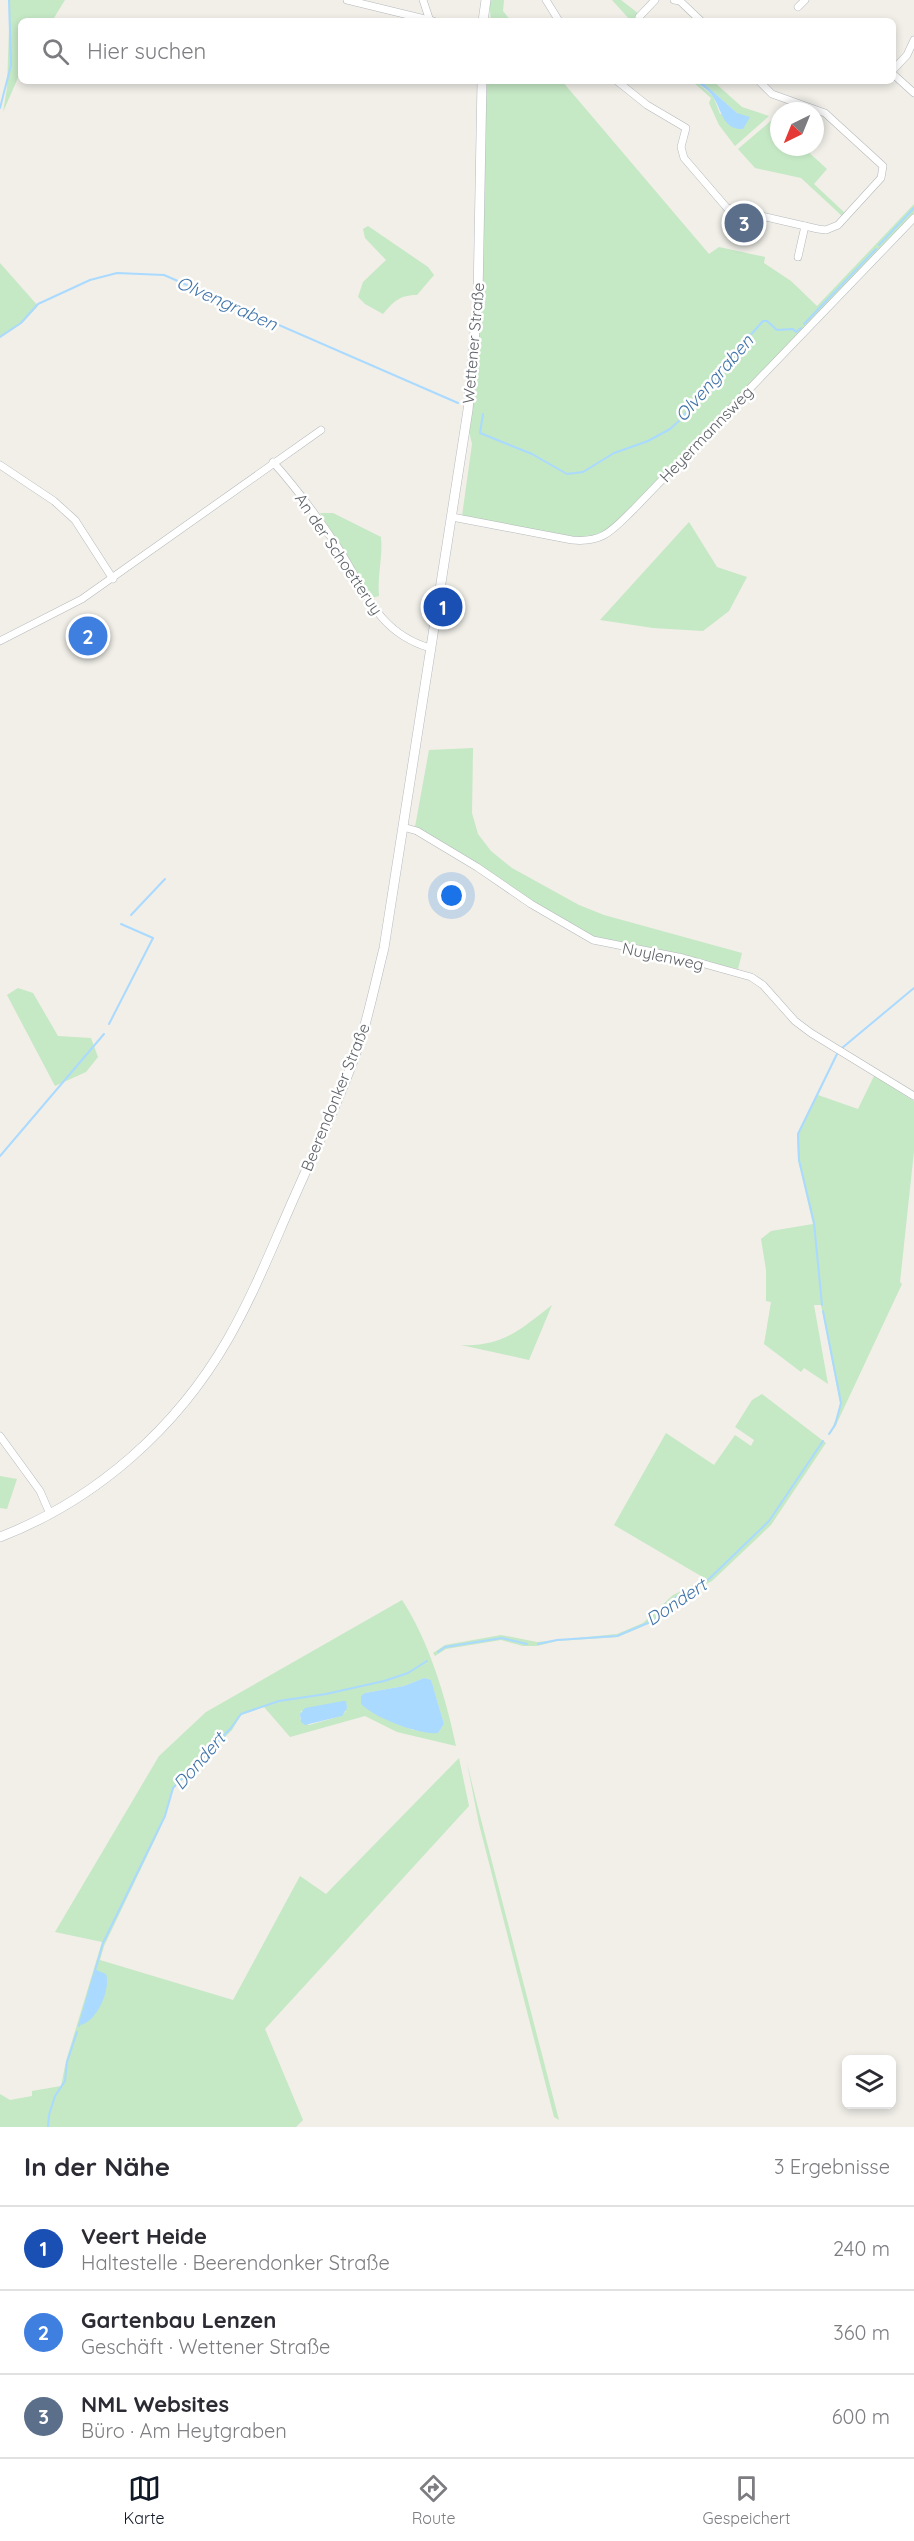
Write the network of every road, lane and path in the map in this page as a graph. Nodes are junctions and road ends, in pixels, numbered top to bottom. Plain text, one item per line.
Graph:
1 (346, 0) edge
2 (423, 0) edge
3 (486, 0) edge
4 (546, 0) edge
5 (655, 0) edge
6 (677, 0) edge
7 (805, 0) edge
8 (798, 7) dead end
9 (639, 17) dead end
10 (419, 18) edge
11 (430, 18) edge
12 (483, 18) edge
13 (557, 18) edge
14 (698, 18) edge
15 (914, 39) edge
16 (896, 68) edge
17 (896, 75) edge
18 (482, 84) edge
19 (622, 84) edge
20 (762, 84) edge
21 (914, 93) edge
22 (914, 218) edge
23 (805, 226) junction
24 (798, 256) dead end
25 (321, 430) dead end
26 (273, 462) junction
27 (0, 465) edge
28 (452, 517) junction
29 (113, 579) junction
30 (439, 603) joint
31 (0, 640) edge
32 (430, 648) junction
33 (403, 827) junction
34 (914, 1096) edge
35 (0, 1437) edge
36 (50, 1514) junction
37 (0, 1537) edge

1 - 10 street
2 - 11 street
3 - 12 street
4 - 13 street
5 - 9 street
6 - 14 street
7 - 8 street
15 - 16 street
17 - 21 street
18 - 28 street, Wettener Straße
19 - 23 street
20 - 23 street
22 - 28 street, Heyermannsweg
23 - 24 street
25 - 26 street
26 - 29 street
26 - 32 street, An der Schoetteruy
27 - 29 street
28 - 30 street, Wettener Straße
29 - 31 street
30 - 32 street, Beerendonker Straße
32 - 33 street, Beerendonker Straße
33 - 34 street, Nuylenweg
33 - 36 street, Beerendonker Straße
35 - 36 street
36 - 37 street, Beerendonker Straße

